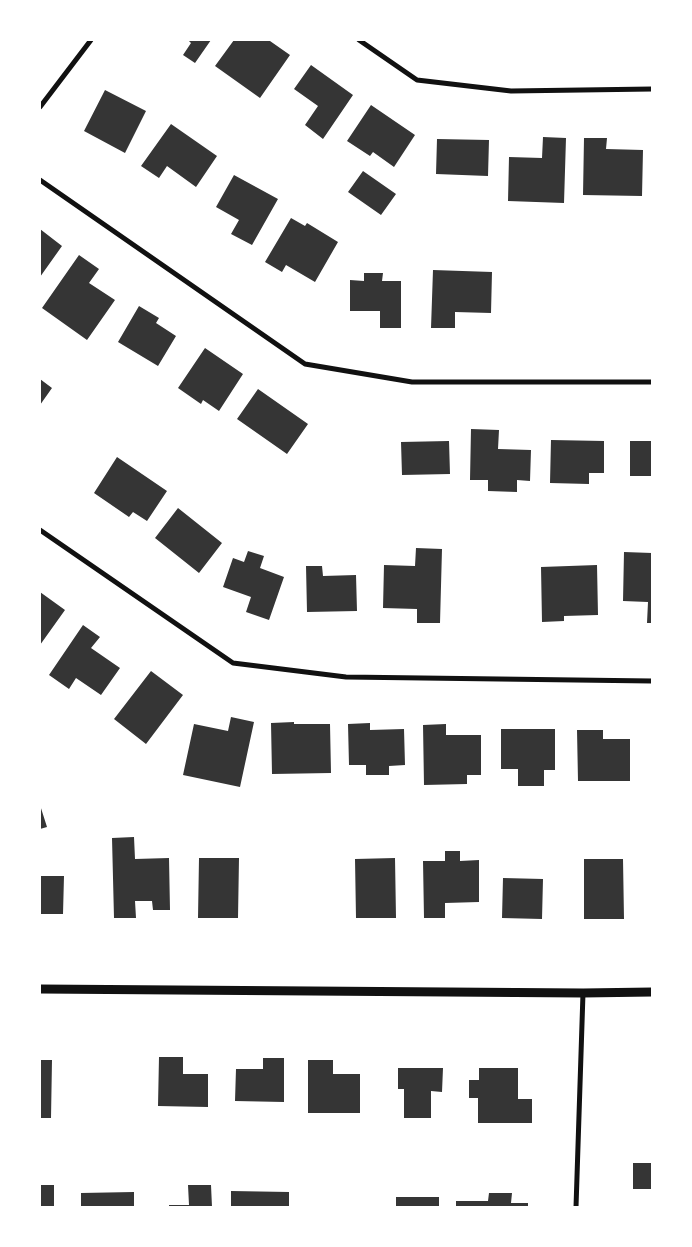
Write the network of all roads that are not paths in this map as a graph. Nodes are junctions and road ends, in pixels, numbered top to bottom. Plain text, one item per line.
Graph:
1 (91, 40) edge
2 (359, 40) edge
3 (652, 89) edge
4 (40, 106) edge
5 (40, 180) edge
6 (652, 382) edge
7 (40, 530) edge
8 (652, 681) edge
9 (40, 989) edge
10 (652, 992) edge
11 (583, 993) junction
12 (576, 1207) edge

1 - 4 street
2 - 3 street
5 - 6 street
7 - 8 street
9 - 11 street
10 - 11 street
11 - 12 street

